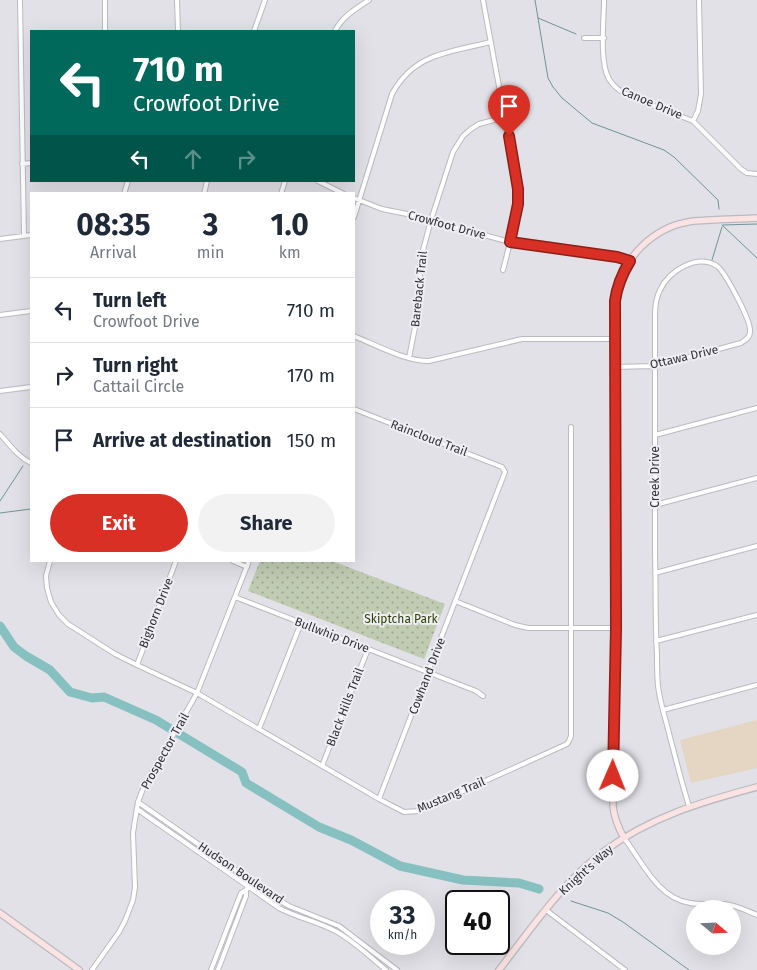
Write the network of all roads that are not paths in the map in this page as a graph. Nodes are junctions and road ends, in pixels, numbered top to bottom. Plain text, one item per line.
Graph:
1 (20, 0) edge
2 (105, 0) edge
3 (177, 0) edge
4 (265, 0) edge
5 (368, 0) edge
6 (483, 0) edge
7 (604, 0) edge
8 (699, 0) edge
9 (105, 30) edge
10 (178, 30) edge
11 (254, 30) edge
12 (336, 30) edge
13 (584, 38) dead end
14 (604, 38) junction
15 (491, 42) junction
16 (506, 117) junction
17 (693, 121) junction
18 (30, 163) edge
19 (22, 164) junction
20 (757, 174) edge
21 (320, 182) edge
22 (340, 192) edge
23 (355, 199) edge
24 (359, 201) junction
25 (355, 214) edge
26 (757, 218) edge
27 (431, 220) junction
28 (30, 235) edge
29 (24, 236) junction
30 (0, 239) edge
31 (510, 242) junction
32 (630, 261) junction
33 (503, 270) dead end
34 (30, 310) edge
35 (0, 315) edge
36 (750, 334) joint
37 (355, 336) edge
38 (614, 338) junction
39 (409, 358) junction
40 (655, 366) junction
41 (614, 367) junction
42 (30, 387) edge
43 (0, 391) edge
44 (757, 408) edge
45 (355, 409) edge
46 (571, 427) dead end
47 (0, 434) edge
48 (656, 435) junction
49 (30, 463) edge
50 (504, 469) joint
51 (757, 478) edge
52 (655, 505) junction
53 (757, 546) edge
54 (50, 562) edge
55 (176, 562) edge
56 (235, 562) edge
57 (249, 562) edge
58 (247, 567) junction
59 (655, 573) junction
60 (235, 597) junction
61 (456, 602) junction
62 (757, 615) edge
63 (301, 623) junction
64 (572, 628) junction
65 (616, 628) junction
66 (656, 641) junction
67 (368, 649) junction
68 (136, 665) junction
69 (429, 673) junction
70 (757, 685) edge
71 (196, 693) junction
72 (483, 696) dead end
73 (663, 710) junction
74 (259, 729) junction
75 (322, 766) junction
76 (757, 788) edge
77 (380, 799) junction
78 (138, 802) junction
79 (689, 806) junction
80 (137, 809) junction
81 (624, 838) junction
82 (252, 882) junction
83 (247, 888) junction
84 (546, 910) junction
85 (0, 913) edge
86 (757, 915) edge
87 (359, 941) junction
88 (356, 945) junction
89 (79, 970) edge
90 (92, 970) edge
91 (211, 970) edge
92 (218, 970) edge
93 (386, 970) edge
94 (397, 970) edge
95 (499, 970) edge
96 (625, 970) edge

1 - 19 street
2 - 9 street
3 - 10 street
4 - 11 street
5 - 12 street
6 - 15 street
7 - 14 street, Canoe Drive
8 - 17 street
13 - 14 street
14 - 17 street, Canoe Drive
15 - 16 street
15 - 24 street
16 - 27 street, Bareback Trail
16 - 31 street
17 - 20 street, Canoe Drive
18 - 19 street
19 - 29 street
21 - 22 street
23 - 24 street, Crowfoot Drive
24 - 25 street
24 - 27 street, Crowfoot Drive
26 - 32 street
27 - 31 street, Crowfoot Drive
27 - 39 street, Bareback Trail
28 - 29 street
29 - 30 street
31 - 32 street, Crowfoot Drive
31 - 33 street
32 - 38 street
34 - 35 street
36 - 40 street, Ottawa Drive
36 - 40 street, Creek Drive
37 - 39 street
38 - 39 street
38 - 41 street
40 - 41 street, Ottawa Drive
40 - 48 street, Creek Drive
41 - 65 street
42 - 43 street
44 - 48 street
45 - 50 street, Raincloud Trail
46 - 64 street, Mustang Trail
47 - 49 street
48 - 52 street, Creek Drive
50 - 61 street, Cowhand Drive
51 - 52 street
52 - 59 street, Creek Drive
53 - 59 street
54 - 68 street, Mustang Trail
55 - 68 street, Bighorn Drive
56 - 58 street
57 - 58 street, Prospector Trail
58 - 60 street, Prospector Trail
59 - 66 street, Creek Drive
60 - 63 street, Bullwhip Drive
60 - 71 street, Prospector Trail
61 - 64 street
61 - 69 street, Cowhand Drive
62 - 66 street
63 - 67 street, Bullwhip Drive
63 - 74 street
64 - 65 street
64 - 77 street, Mustang Trail
65 - 81 street
66 - 73 street, Creek Drive
67 - 69 street, Bullwhip Drive
67 - 75 street, Black Hills Trail
68 - 71 street, Mustang Trail
69 - 72 street, Bullwhip Drive
69 - 77 street, Cowhand Drive
70 - 73 street
71 - 74 street, Mustang Trail
71 - 78 street, Prospector Trail
73 - 79 street, Creek Drive
74 - 75 street, Mustang Trail
75 - 77 street, Mustang Trail
76 - 79 street, Knight's Way
78 - 80 street, Prospector Trail
78 - 82 street, Hudson Boulevard
79 - 81 street, Knight's Way
80 - 83 street, Hudson Boulevard
80 - 90 street, Prospector Trail
81 - 84 street, Knight's Way
81 - 86 street
82 - 83 street
82 - 87 street, Hudson Boulevard
83 - 88 street, Hudson Boulevard
83 - 91 street
83 - 92 street
84 - 95 street, Knight's Way
84 - 96 street
85 - 89 street
87 - 88 street
87 - 94 street, Hudson Boulevard
88 - 93 street, Hudson Boulevard

